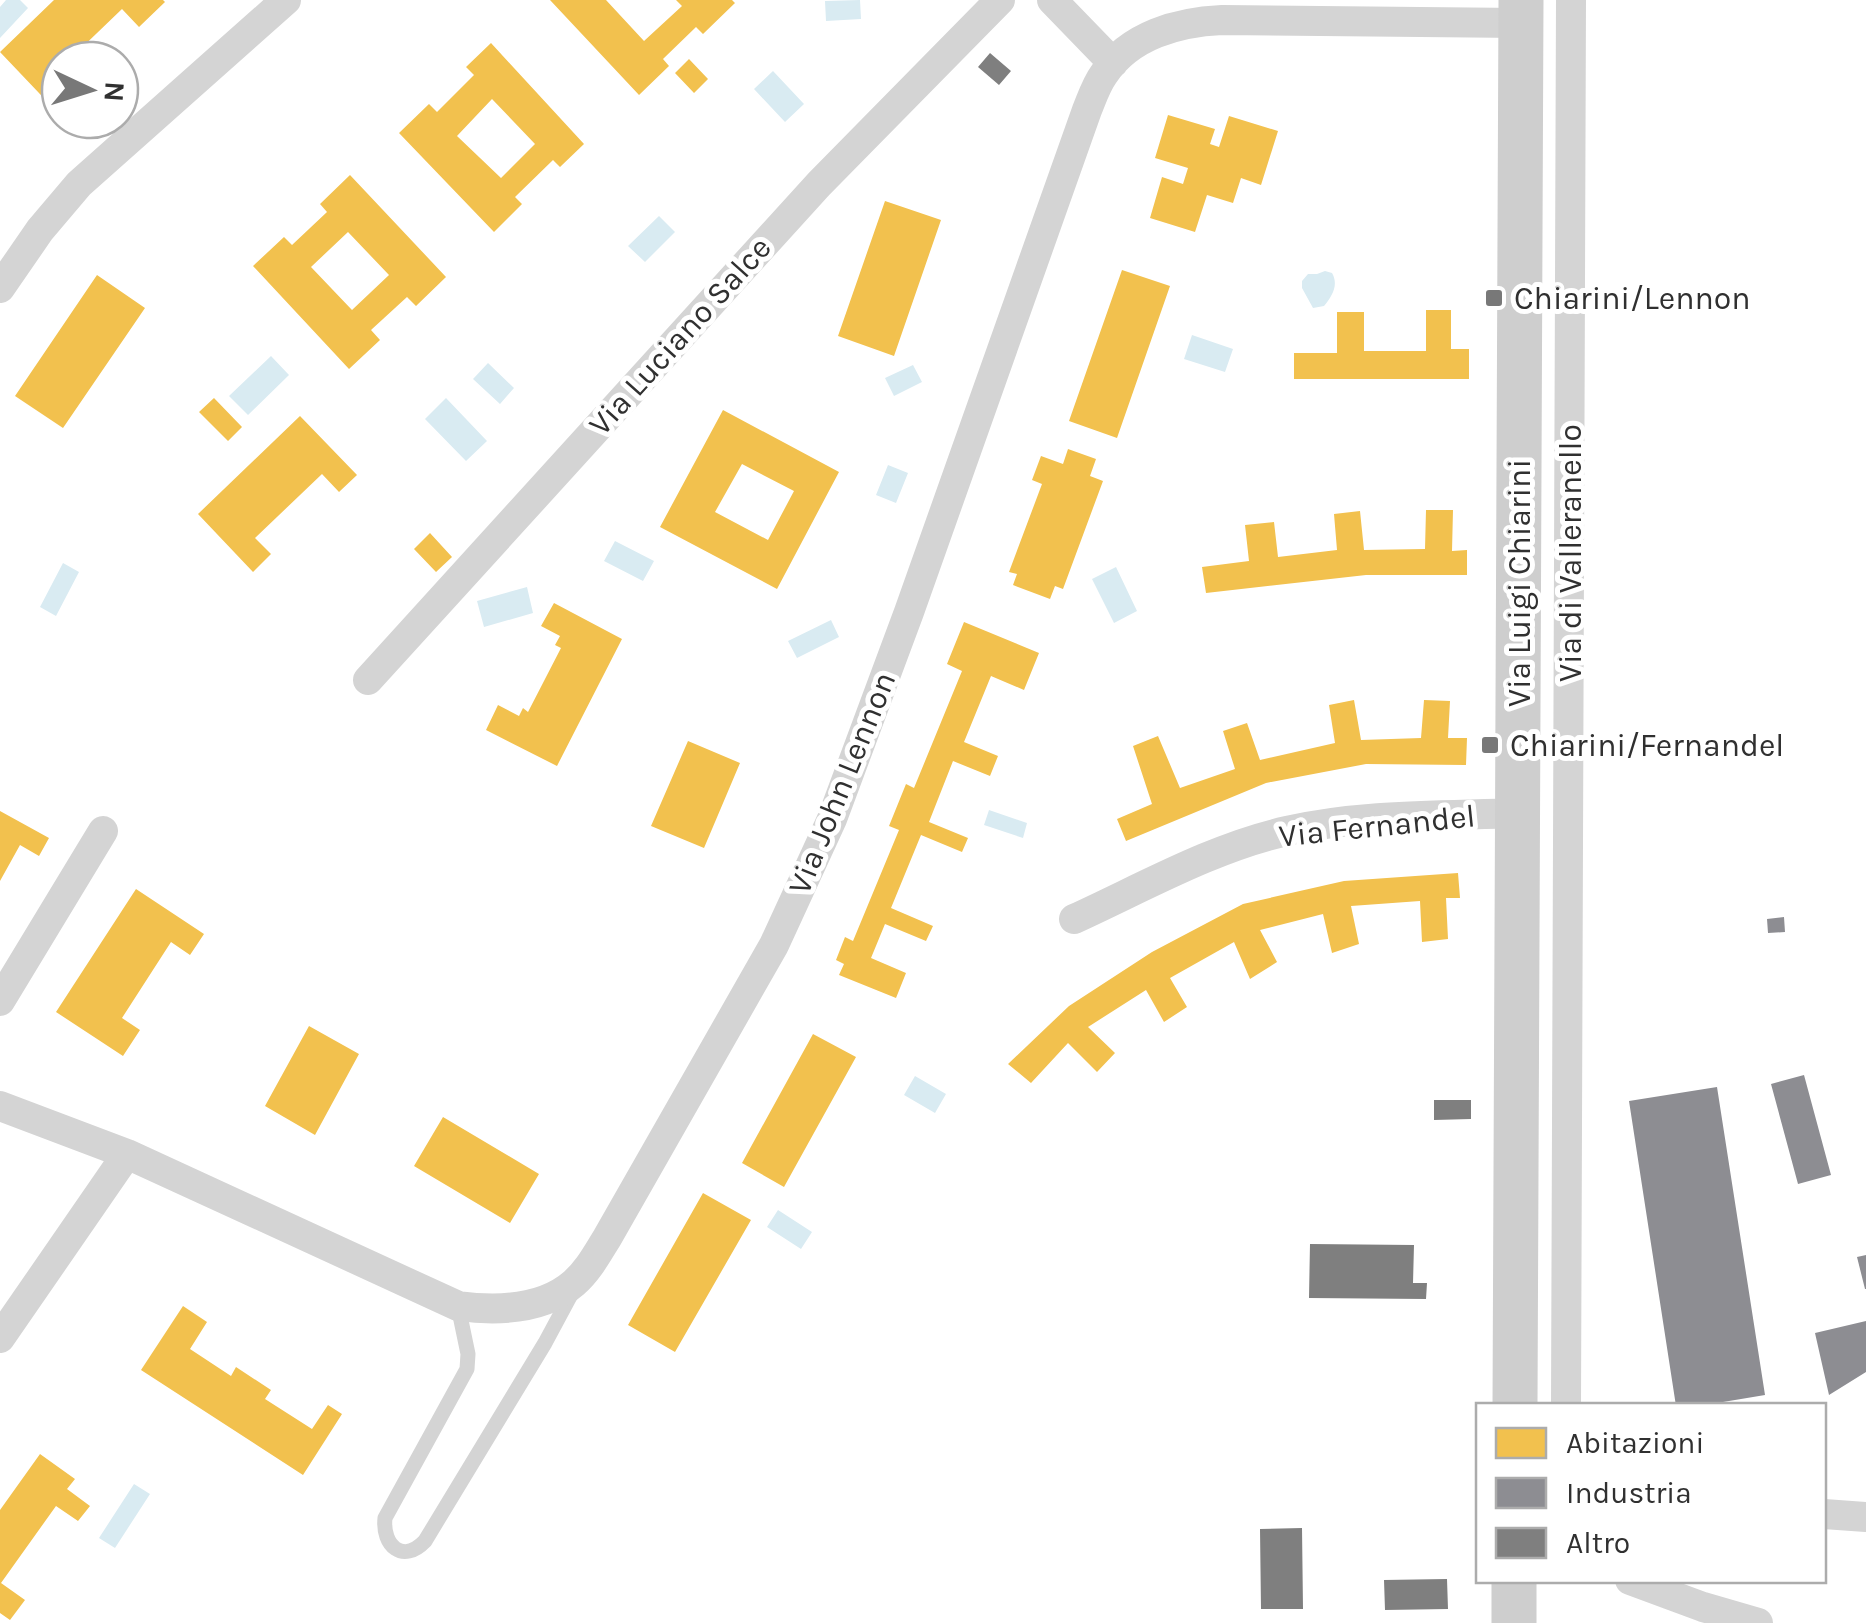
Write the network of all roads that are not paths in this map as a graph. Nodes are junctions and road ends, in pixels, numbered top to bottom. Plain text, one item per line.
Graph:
1 (286, 0) edge
2 (1000, 0) edge
3 (1052, 0) edge
4 (1571, 0) edge
5 (1521, 12) edge
6 (1113, 62) junction
7 (0, 288) edge
8 (368, 680) dead end
9 (1518, 814) junction
10 (104, 831) dead end
11 (1074, 920) dead end
12 (0, 1002) edge
13 (0, 1106) edge
14 (127, 1154) junction
15 (582, 1275) junction
16 (458, 1306) junction
17 (0, 1338) edge
18 (1515, 1403) edge
19 (1566, 1403) edge
20 (1826, 1514) edge
21 (1866, 1517) edge
22 (1514, 1583) edge
23 (1638, 1583) edge
24 (1514, 1623) edge
25 (1758, 1623) edge

1 - 7 street
2 - 8 street, Via Luciano Salce
3 - 6 street
4 - 19 street, Via di Valleranello
5 - 6 street, Via John Lennon
5 - 9 street, Via Luigi Chiarini
6 - 15 street, Via John Lennon
9 - 11 street, Via Fernandel
9 - 18 street, Via Luigi Chiarini
10 - 12 street
13 - 14 street, Via John Lennon
14 - 16 street, Via John Lennon
14 - 17 street
15 - 16 street, Via John Lennon
15 - 16 lane
20 - 21 street
22 - 24 street
23 - 25 street

